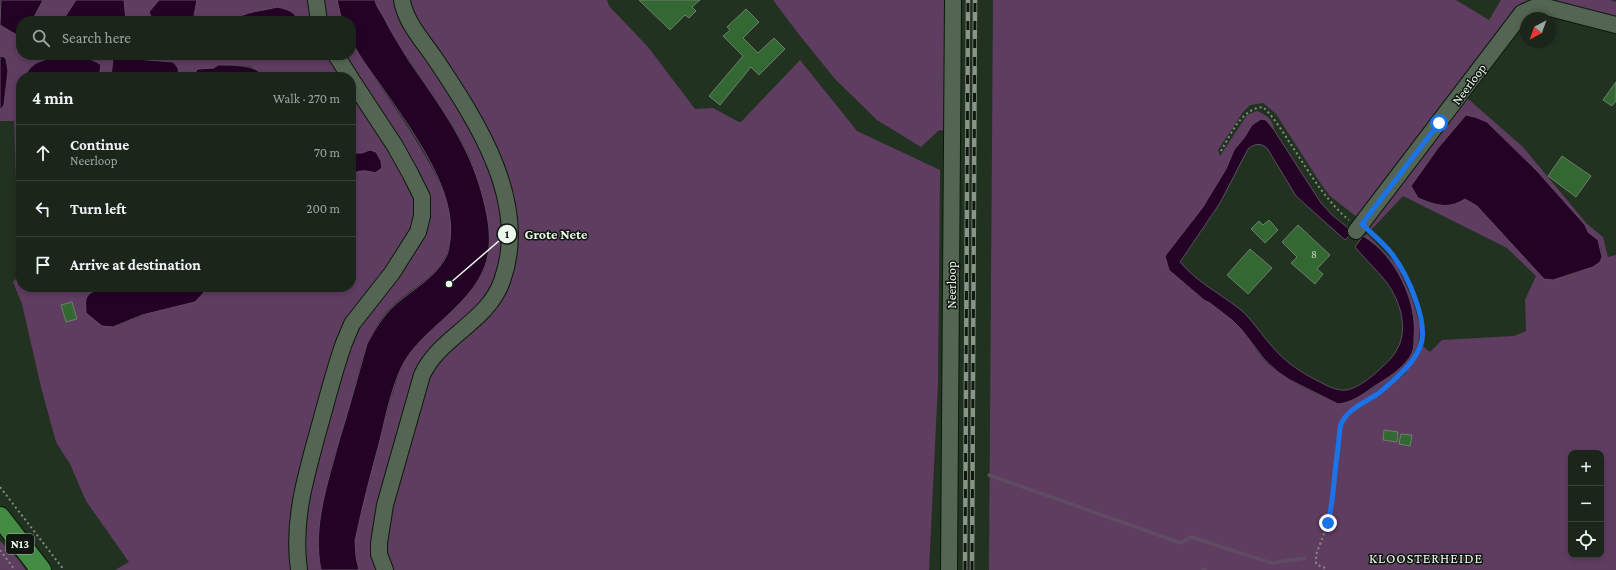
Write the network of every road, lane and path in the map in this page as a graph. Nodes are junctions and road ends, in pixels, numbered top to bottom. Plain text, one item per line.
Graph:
1 (316, 0) edge
2 (402, 0) edge
3 (953, 0) edge
4 (319, 16) edge
5 (1616, 25) edge
6 (339, 60) edge
7 (346, 72) edge
8 (356, 87) edge
9 (1221, 151) dead end
10 (1359, 228) junction
11 (0, 486) edge
12 (0, 517) edge
13 (0, 550) edge
14 (1325, 568) dead end
15 (15, 570) edge
16 (41, 570) edge
17 (64, 570) edge
18 (299, 570) edge
19 (385, 570) edge
20 (949, 570) edge

1 - 4 street
2 - 19 street
3 - 20 street, Neerloop
5 - 10 street, Neerloop
6 - 7 street
8 - 18 street
9 - 10 path
10 - 14 path
11 - 17 path
12 - 16 main road, N13
13 - 15 path

